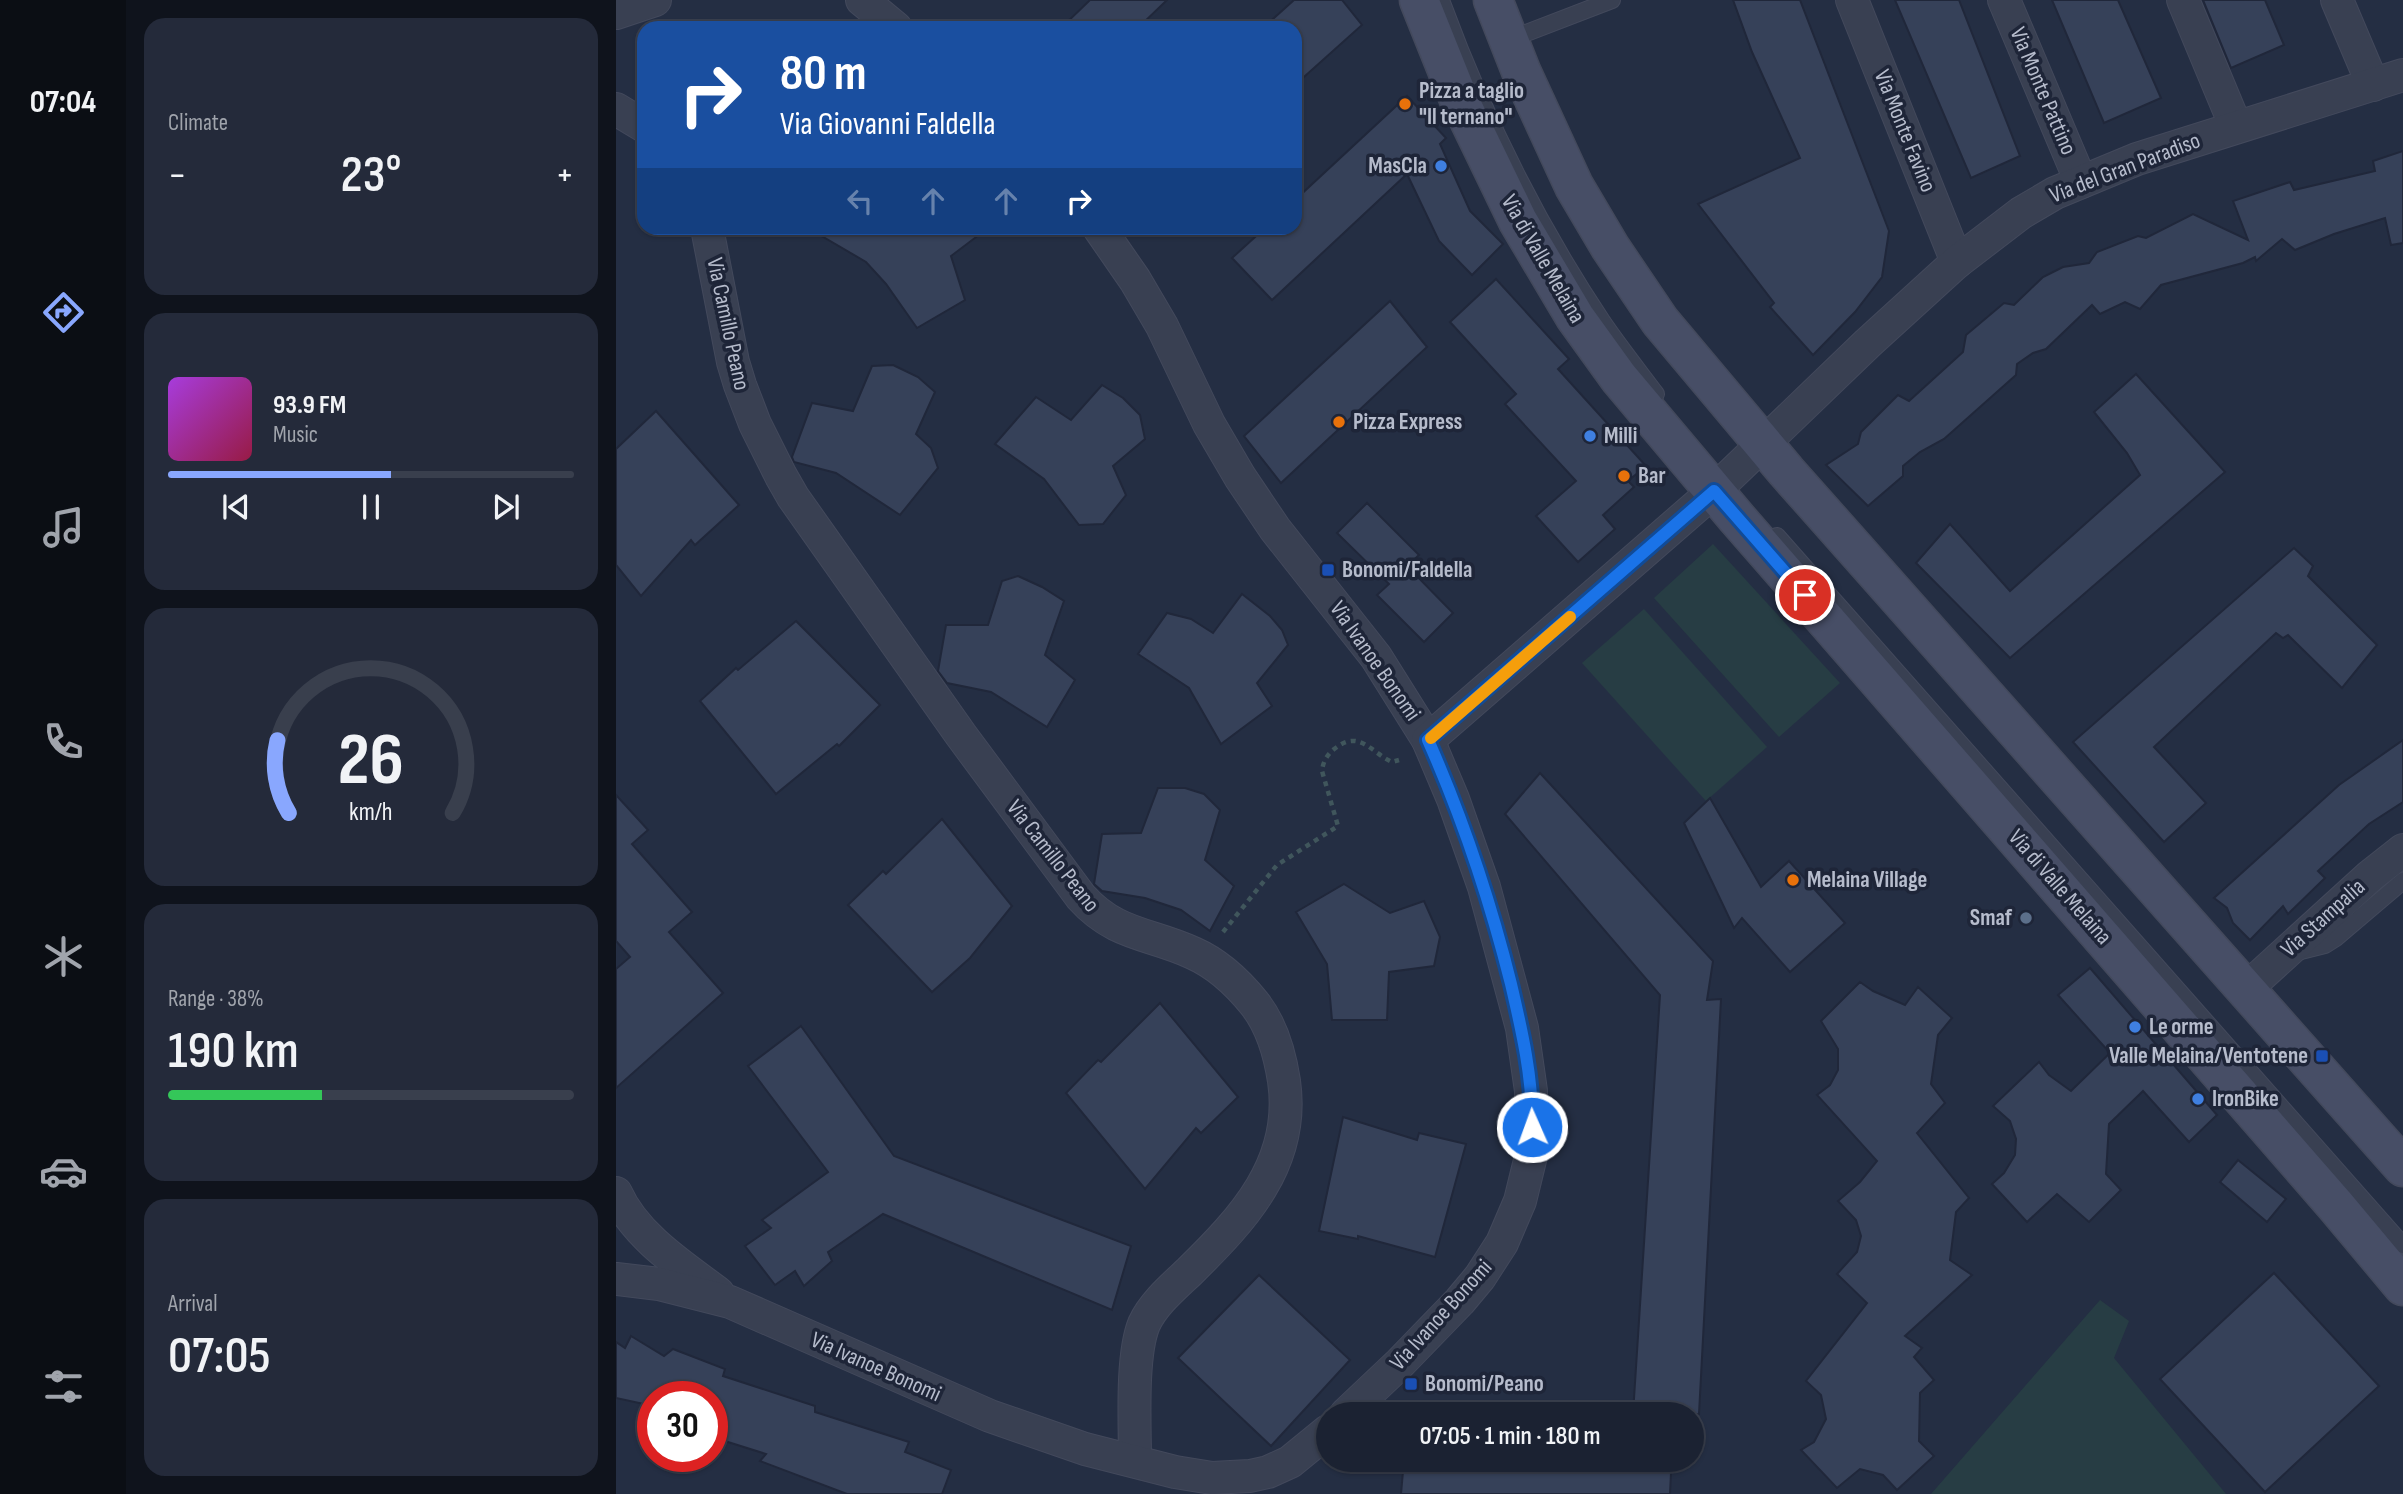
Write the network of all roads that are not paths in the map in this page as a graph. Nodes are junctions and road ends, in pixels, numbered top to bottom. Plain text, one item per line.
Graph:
1 (655, 0) edge
2 (862, 0) edge
3 (1419, 0) edge
4 (1441, 0) edge
5 (1493, 0) edge
6 (1612, 0) edge
7 (1852, 0) edge
8 (2004, 0) edge
9 (2183, 0) edge
10 (2337, 0) edge
11 (616, 13) edge
12 (888, 21) edge
13 (1508, 40) junction
14 (2403, 75) edge
15 (2373, 85) junction
16 (616, 109) edge
17 (637, 122) edge
18 (2236, 127) junction
19 (2081, 181) junction
20 (708, 235) edge
21 (1104, 235) edge
22 (1957, 262) junction
23 (1763, 445) junction
24 (1714, 491) junction
25 (1428, 740) junction
26 (2403, 850) edge
27 (2403, 881) edge
28 (2281, 956) junction
29 (2246, 989) junction
30 (2403, 1167) edge
31 (616, 1194) edge
32 (2403, 1245) edge
33 (616, 1279) edge
34 (2403, 1286) edge
35 (730, 1302) junction
36 (1359, 1402) edge
37 (1316, 1440) edge
38 (1135, 1461) junction

1 - 11 street
2 - 12 street
3 - 24 main road, Via di Valle Melaina
4 - 24 lane, Via di Valle Melaina
5 - 13 main road
6 - 13 lane
7 - 22 street, Via Monte Favino
8 - 19 street, Via Monte Pattino
9 - 18 street
10 - 15 street
13 - 23 main road
14 - 15 street, Via del Gran Paradiso
15 - 18 street, Via del Gran Paradiso
16 - 17 street
18 - 19 street, Via del Gran Paradiso
19 - 22 street, Via del Gran Paradiso
20 - 38 street, Via Camillo Peano
21 - 25 street, Via Ivanoe Bonomi
22 - 23 street, Via del Gran Paradiso
23 - 24 street
23 - 29 main road
24 - 25 street
24 - 32 lane, Via di Valle Melaina
24 - 34 main road, Via di Valle Melaina
25 - 36 street, Via Ivanoe Bonomi
26 - 28 street, Via Stampalia
27 - 28 lane
28 - 29 street, Via Stampalia
29 - 30 main road
31 - 35 street
33 - 35 street, Via Ivanoe Bonomi
35 - 38 street, Via Ivanoe Bonomi
37 - 38 street, Via Ivanoe Bonomi

